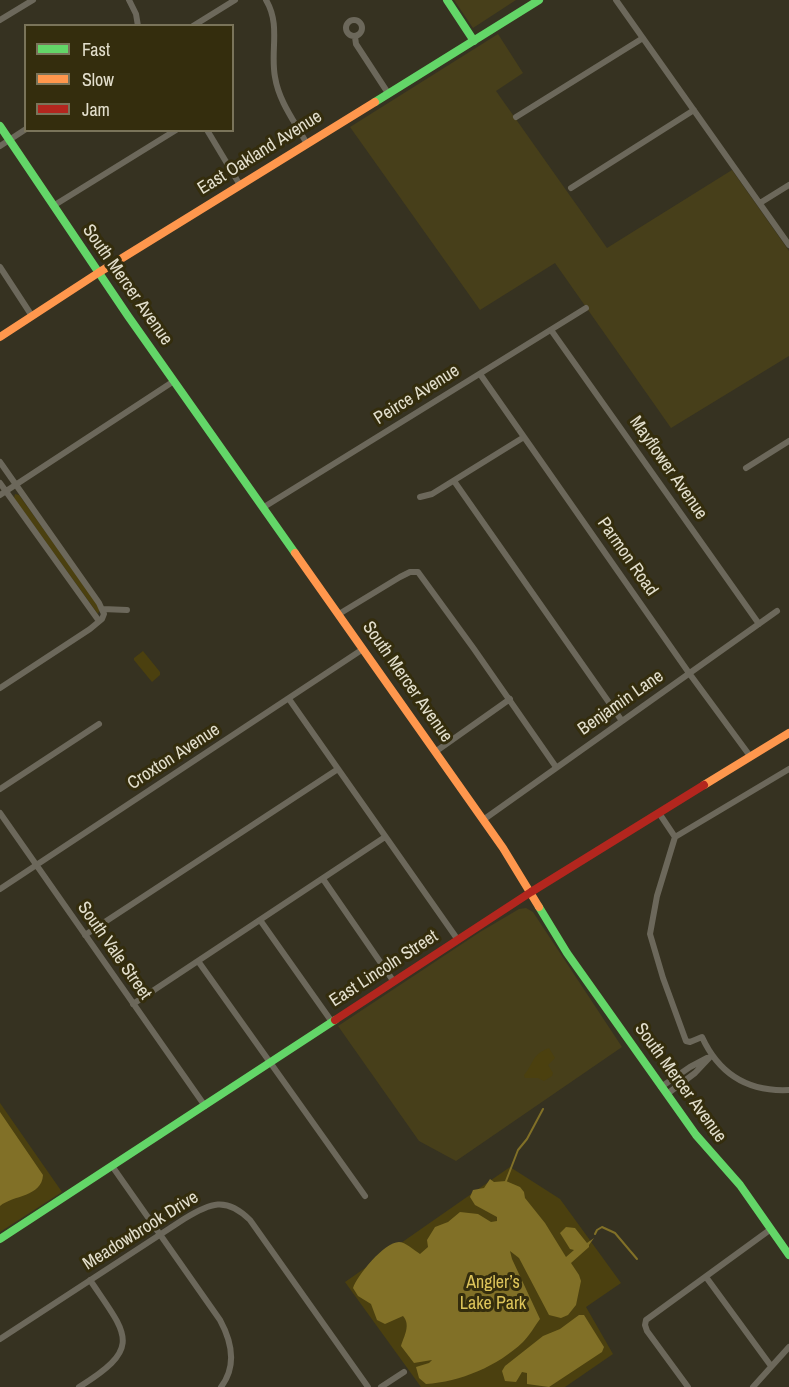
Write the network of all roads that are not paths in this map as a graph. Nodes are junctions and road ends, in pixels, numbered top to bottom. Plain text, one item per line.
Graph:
1 (33, 0) edge
2 (129, 0) edge
3 (235, 0) edge
4 (266, 0) edge
5 (447, 0) edge
6 (539, 0) edge
7 (616, 0) edge
8 (0, 20) edge
9 (138, 24) edge
10 (197, 24) edge
11 (355, 37) dead end
12 (643, 38) junction
13 (474, 41) junction
14 (388, 93) junction
15 (694, 110) junction
16 (516, 117) dead end
17 (0, 126) edge
18 (24, 130) edge
19 (173, 132) edge
20 (208, 132) edge
21 (9, 140) junction
22 (307, 144) junction
23 (0, 146) edge
24 (240, 185) junction
25 (789, 185) edge
26 (571, 188) dead end
27 (760, 203) junction
28 (54, 206) junction
29 (789, 245) edge
30 (0, 267) edge
31 (98, 273) junction
32 (586, 308) dead end
33 (32, 316) junction
34 (551, 330) junction
35 (0, 337) edge
36 (480, 374) junction
37 (174, 381) junction
38 (524, 437) junction
39 (789, 441) edge
40 (0, 462) edge
41 (746, 468) dead end
42 (454, 481) junction
43 (0, 483) edge
44 (16, 484) junction
45 (3, 493) edge
46 (420, 496) dead end
47 (264, 507) junction
48 (103, 609) junction
49 (128, 610) dead end
50 (777, 611) dead end
51 (339, 614) junction
52 (99, 621) junction
53 (759, 624) junction
54 (363, 649) junction
55 (689, 673) junction
56 (0, 688) edge
57 (289, 699) junction
58 (510, 699) junction
59 (622, 721) junction
60 (99, 724) dead end
61 (789, 733) edge
62 (435, 752) junction
63 (750, 756) junction
64 (556, 767) junction
65 (338, 769) junction
66 (789, 769) edge
67 (0, 789) edge
68 (0, 813) edge
69 (659, 813) junction
70 (483, 820) junction
71 (385, 837) junction
72 (675, 837) junction
73 (36, 865) junction
74 (323, 879) junction
75 (0, 889) edge
76 (531, 892) junction
77 (260, 920) junction
78 (85, 935) junction
79 (458, 940) junction
80 (198, 961) junction
81 (394, 982) junction
82 (133, 1004) junction
83 (332, 1022) junction
84 (712, 1055) junction
85 (269, 1064) junction
86 (664, 1090) junction
87 (789, 1090) edge
88 (205, 1106) junction
89 (112, 1166) junction
90 (364, 1196) dead end
91 (771, 1229) junction
92 (160, 1235) junction
93 (0, 1239) edge
94 (789, 1255) edge
95 (706, 1277) junction
96 (90, 1280) junction
97 (0, 1339) edge
98 (789, 1347) edge
99 (771, 1366) junction
100 (404, 1372) dead end
101 (79, 1387) edge
102 (221, 1387) edge
103 (368, 1387) edge
104 (381, 1387) edge
105 (688, 1387) edge
106 (753, 1387) edge

1 - 8 street
2 - 9 street
3 - 10 street
4 - 22 street
5 - 13 main road
6 - 13 main road, East Oakland Avenue
7 - 12 street
11 - 14 street
12 - 15 street
12 - 16 street
13 - 14 main road, East Oakland Avenue
14 - 22 main road, East Oakland Avenue
15 - 26 street
15 - 27 street
17 - 21 main road, South Mercer Avenue
18 - 21 street
19 - 28 street
20 - 24 street
21 - 23 street
21 - 28 main road, South Mercer Avenue
22 - 24 main road, East Oakland Avenue
24 - 31 main road, East Oakland Avenue
25 - 27 street
27 - 29 street
28 - 31 main road, South Mercer Avenue
30 - 33 street
31 - 33 main road, East Oakland Avenue
31 - 37 main road, South Mercer Avenue
32 - 34 street, Peirce Avenue
33 - 35 main road, East Oakland Avenue
34 - 36 street, Peirce Avenue
34 - 53 street, Mayflower Avenue
36 - 38 street, Parmon Road
36 - 47 street, Peirce Avenue
37 - 44 street
37 - 47 main road, South Mercer Avenue
38 - 42 street
38 - 55 street, Parmon Road
39 - 41 street
40 - 44 street
42 - 46 street
42 - 59 street
43 - 45 street
44 - 45 street
44 - 48 street
45 - 52 street
47 - 51 main road, South Mercer Avenue
48 - 49 street
48 - 52 street
50 - 53 street, Benjamin Lane
51 - 54 main road, South Mercer Avenue
51 - 58 street
52 - 56 street
53 - 55 street, Benjamin Lane
54 - 57 street, Croxton Avenue
54 - 62 main road, South Mercer Avenue
55 - 59 street, Benjamin Lane
55 - 63 street, Parmon Road
57 - 65 street
57 - 73 street, Croxton Avenue
58 - 62 street
58 - 64 street
59 - 64 street, Benjamin Lane
60 - 67 street
61 - 63 main road, East Lincoln Street
62 - 70 main road, South Mercer Avenue
63 - 69 main road, East Lincoln Street
64 - 70 street, Benjamin Lane
65 - 71 street
65 - 78 street
66 - 72 street
68 - 73 street, South Vale Street
69 - 72 street
69 - 76 main road, East Lincoln Street
70 - 76 main road, South Mercer Avenue
71 - 74 street
71 - 79 street
72 - 84 street
73 - 75 street, Croxton Avenue
73 - 78 street, South Vale Street
74 - 77 street
74 - 81 street
76 - 79 main road, East Lincoln Street
76 - 86 main road, South Mercer Avenue
77 - 80 street
77 - 83 street
78 - 82 street, South Vale Street
79 - 81 main road, East Lincoln Street
80 - 82 street
80 - 85 street
81 - 83 main road, East Lincoln Street
82 - 88 street, South Vale Street
83 - 85 main road, East Lincoln Street
84 - 86 street
84 - 87 street
85 - 88 main road, East Lincoln Street
85 - 90 street
86 - 91 main road, South Mercer Avenue
88 - 89 main road, East Lincoln Street
89 - 92 street
89 - 93 main road, East Lincoln Street
91 - 94 main road, South Mercer Avenue
91 - 95 street
92 - 96 street, Meadowbrook Drive
92 - 102 street
92 - 103 street, Meadowbrook Drive
95 - 99 street
95 - 105 street
96 - 97 street, Meadowbrook Drive
96 - 101 street
98 - 99 street
99 - 106 street
100 - 104 street

